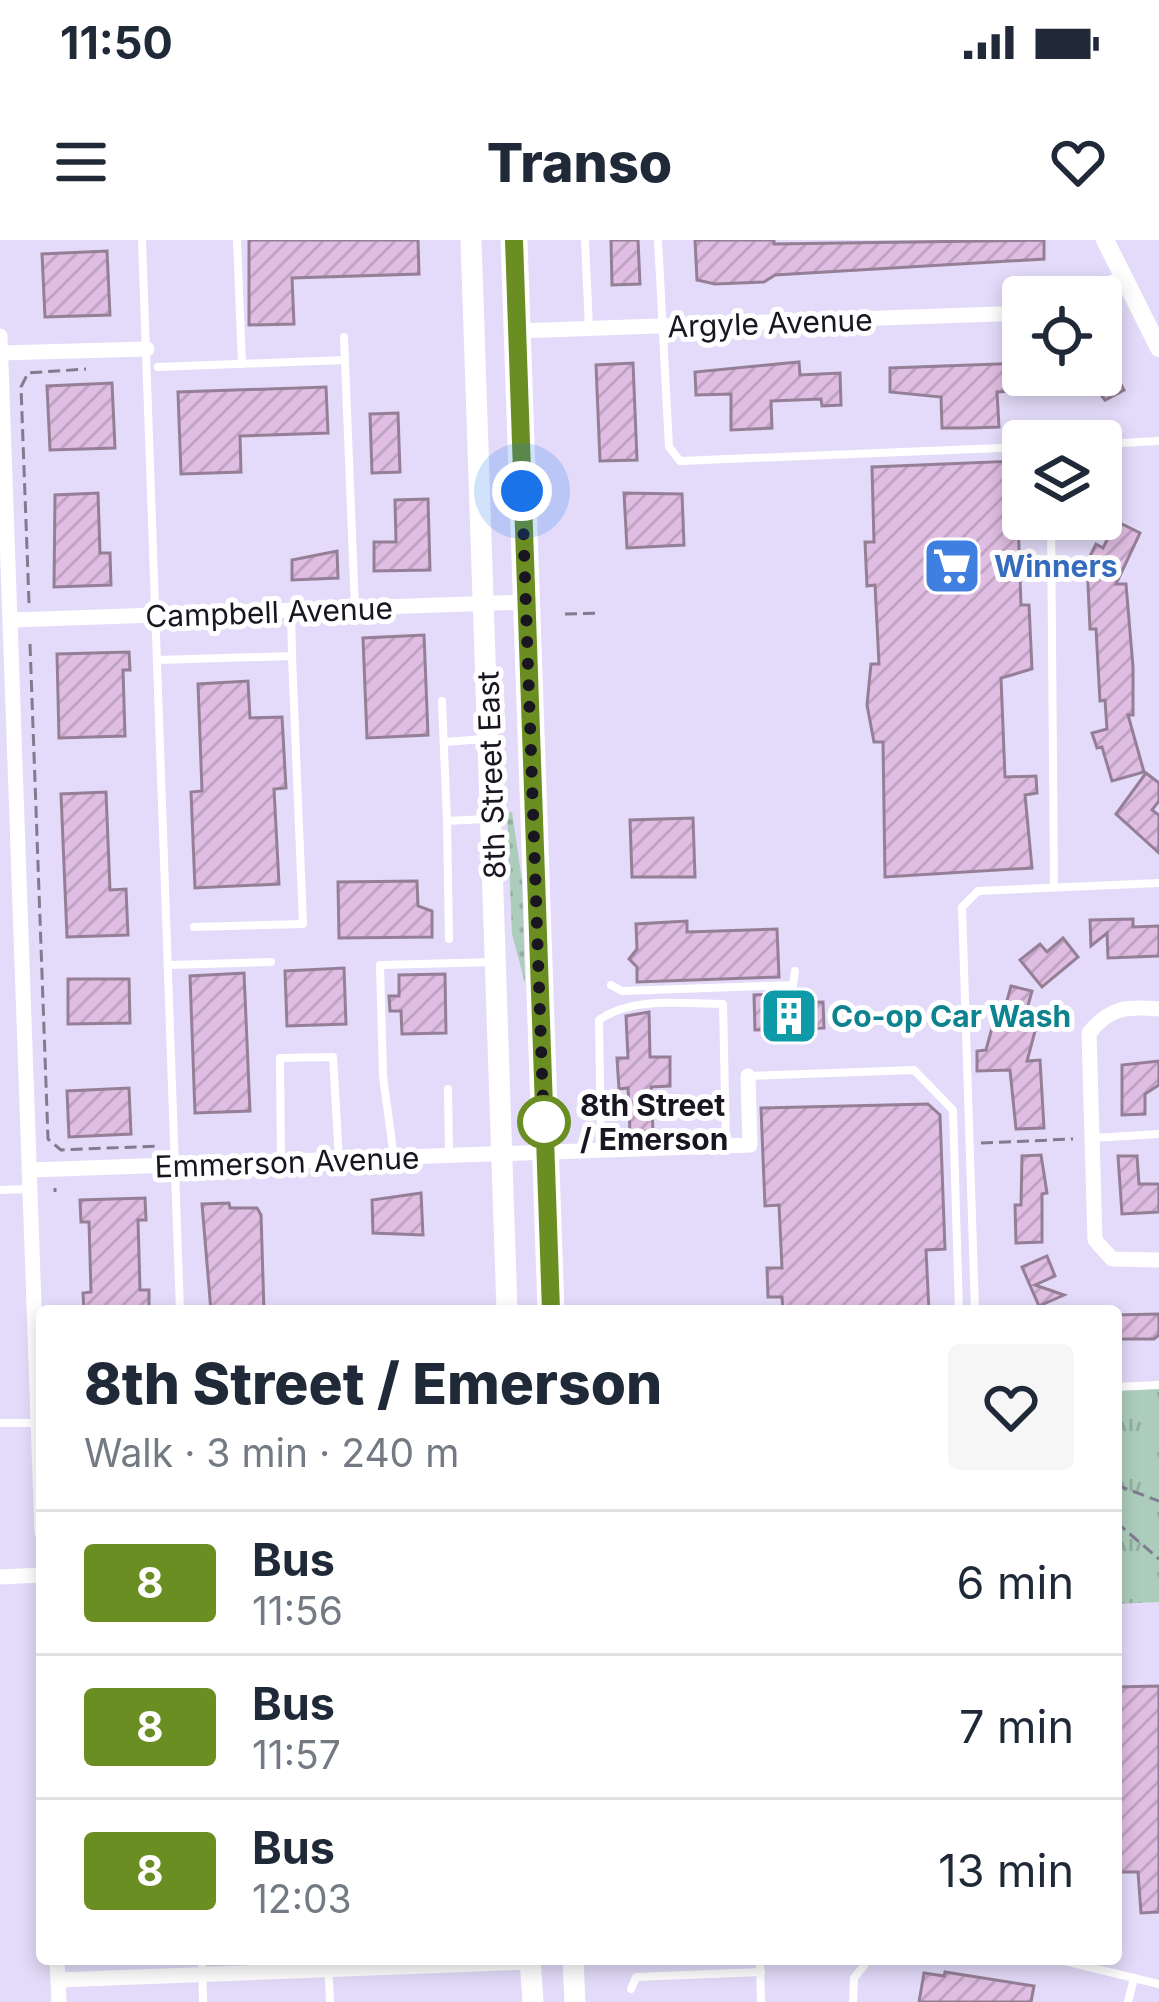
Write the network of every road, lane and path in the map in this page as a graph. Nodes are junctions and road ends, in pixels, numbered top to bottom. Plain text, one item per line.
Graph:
1 (142, 240) edge
2 (236, 240) edge
3 (471, 240) edge
4 (514, 240) edge
5 (585, 240) edge
6 (658, 240) edge
7 (1105, 240) edge
8 (1119, 276) edge
9 (1122, 282) edge
10 (1002, 314) edge
11 (662, 328) junction
12 (589, 329) junction
13 (517, 331) junction
14 (0, 336) edge
15 (344, 337) dead end
16 (1159, 348) edge
17 (147, 349) junction
18 (0, 353) edge
19 (345, 360) junction
20 (242, 364) junction
21 (158, 367) dead end
22 (103, 368) dead end
23 (1159, 441) edge
24 (1122, 442) edge
25 (1002, 448) edge
26 (3, 484) edge
27 (1051, 540) edge
28 (526, 602) junction
29 (29, 603) dead end
30 (485, 604) junction
31 (355, 609) junction
32 (291, 611) junction
33 (602, 613) dead end
34 (565, 614) dead end
35 (156, 615) junction
36 (12, 620) junction
37 (30, 644) dead end
38 (292, 656) junction
39 (158, 660) junction
40 (442, 701) dead end
41 (490, 739) junction
42 (444, 742) junction
43 (493, 818) junction
44 (447, 821) junction
45 (9, 836) edge
46 (1159, 883) edge
47 (1054, 886) junction
48 (194, 928) dead end
49 (449, 939) dead end
50 (271, 962) dead end
51 (496, 962) junction
52 (168, 965) junction
53 (795, 971) dead end
54 (611, 985) dead end
55 (1159, 1009) edge
56 (748, 1076) joint
57 (448, 1089) dead end
58 (1159, 1134) edge
59 (1086, 1139) junction
60 (969, 1144) junction
61 (175, 1145) junction
62 (726, 1146) junction
63 (601, 1151) junction
64 (545, 1153) junction
65 (504, 1155) junction
66 (449, 1157) junction
67 (394, 1159) junction
68 (339, 1160) junction
69 (281, 1162) junction
70 (176, 1166) junction
71 (29, 1170) junction
72 (30, 1189) junction
73 (0, 1190) edge
74 (1159, 1259) edge
75 (180, 1305) edge
76 (507, 1305) edge
77 (550, 1305) edge
78 (959, 1305) edge
79 (975, 1305) edge
80 (36, 1364) edge
81 (1159, 1385) edge
82 (1122, 1387) edge
83 (0, 1423) edge
84 (36, 1423) edge
85 (1122, 1487) edge
86 (1159, 1501) edge
87 (1122, 1527) edge
88 (1159, 1559) edge
89 (36, 1575) edge
90 (0, 1576) edge
91 (57, 1965) edge
92 (286, 1965) edge
93 (328, 1965) edge
94 (530, 1965) edge
95 (573, 1965) edge
96 (760, 1965) edge
97 (864, 1965) edge
98 (1081, 1965) edge
99 (202, 1967) edge
100 (760, 1972) junction
101 (1134, 1978) junction
102 (58, 1980) junction
103 (1159, 1984) edge
104 (631, 1990) dead end
105 (59, 2002) edge
106 (203, 2002) edge
107 (330, 2002) edge
108 (533, 2002) edge
109 (575, 2002) edge
110 (761, 2002) edge
111 (853, 2002) edge
112 (1128, 2002) edge

1 - 17 lane
2 - 20 lane
3 - 30 main road, 8th Street East
4 - 13 main road, 8th Street East
5 - 12 lane
6 - 11 lane
7 - 8 street
9 - 16 street
10 - 11 street, Argyle Avenue
11 - 12 street, Argyle Avenue
11 - 25 lane
12 - 13 street, Argyle Avenue
13 - 28 main road, 8th Street East
14 - 18 street
15 - 19 lane
17 - 18 street
17 - 35 lane
18 - 26 street
19 - 20 lane
19 - 31 lane
20 - 21 lane
22 - 29 path
23 - 24 lane
26 - 36 street
27 - 47 lane
28 - 30 street, Campbell Avenue
28 - 64 main road, 8th Street East
30 - 31 street, Campbell Avenue
30 - 41 main road, 8th Street East
31 - 32 street, Campbell Avenue
32 - 35 street, Campbell Avenue
32 - 38 lane
33 - 34 path
35 - 36 street, Campbell Avenue
35 - 39 lane
36 - 45 street
37 - 61 path
38 - 39 lane
38 - 48 lane
39 - 52 lane
40 - 42 lane
41 - 42 lane
41 - 43 main road, 8th Street East
42 - 44 lane
43 - 44 lane
43 - 51 main road, 8th Street East
44 - 49 lane
45 - 71 street
46 - 47 lane
47 - 60 lane
50 - 52 lane
51 - 65 main road, 8th Street East
51 - 67 lane
52 - 61 lane
53 - 54 lane
55 - 59 street
56 - 62 street
56 - 78 lane
57 - 66 lane
58 - 59 lane
59 - 60 path
59 - 74 street
60 - 79 lane
61 - 70 lane
62 - 63 street, Emmerson Avenue
62 - 63 lane
63 - 64 street, Emmerson Avenue
64 - 65 street, Emmerson Avenue
64 - 77 main road, 8th Street East
65 - 66 street, Emmerson Avenue
65 - 76 main road, 8th Street East
66 - 67 street, Emmerson Avenue
67 - 68 street, Emmerson Avenue
68 - 69 street, Emmerson Avenue
68 - 69 lane
69 - 70 street, Emmerson Avenue
70 - 71 street, Emmerson Avenue
70 - 75 lane
71 - 72 street
72 - 73 lane
72 - 80 street
81 - 82 lane
83 - 84 lane
85 - 86 path
87 - 88 path
89 - 90 street
91 - 102 street
92 - 99 street
93 - 107 lane
94 - 108 main road
95 - 109 main road
96 - 100 lane
97 - 111 lane
98 - 101 lane
99 - 102 street
99 - 106 lane
100 - 104 lane
100 - 110 lane
101 - 103 lane
101 - 112 lane
102 - 105 street

